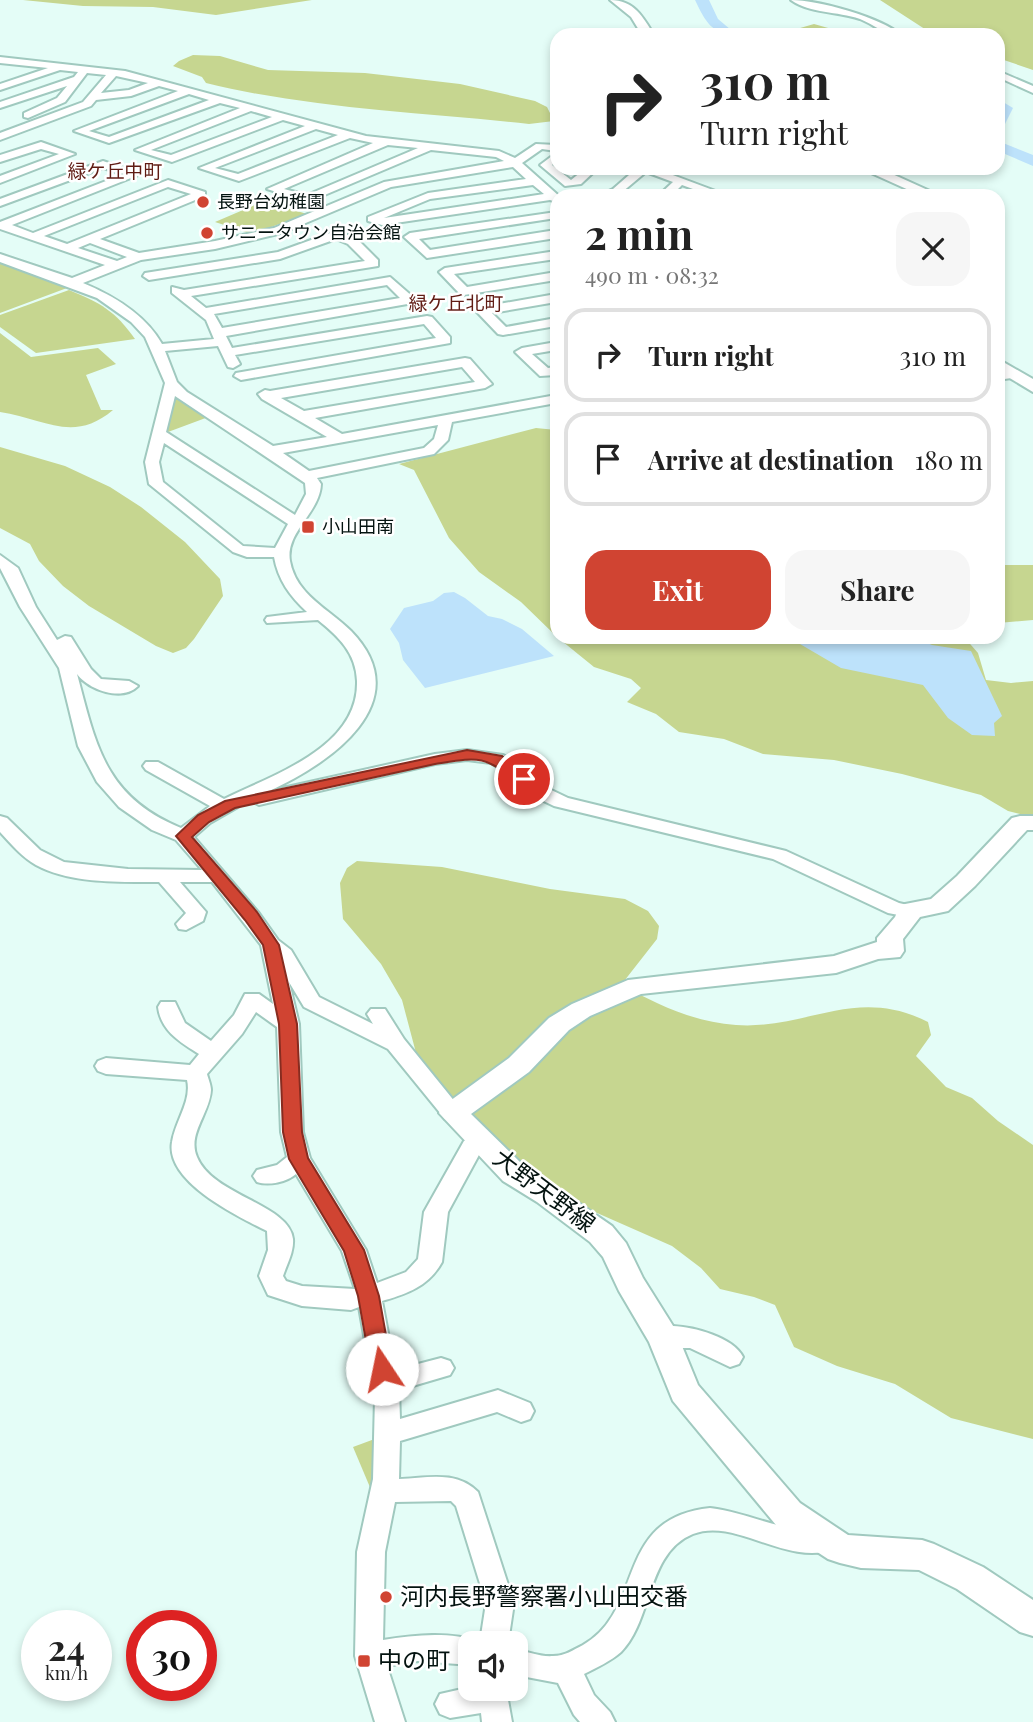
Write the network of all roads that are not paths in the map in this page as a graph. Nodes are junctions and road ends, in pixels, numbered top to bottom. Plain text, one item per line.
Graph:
1 (616, 0) edge
2 (795, 0) edge
3 (644, 28) edge
4 (883, 28) edge
5 (0, 60) edge
6 (24, 62) junction
7 (64, 66) junction
8 (86, 68) junction
9 (0, 70) edge
10 (114, 72) junction
11 (1005, 77) edge
12 (75, 80) junction
13 (159, 83) junction
14 (0, 87) edge
15 (1033, 90) edge
16 (189, 91) junction
17 (95, 97) junction
18 (219, 100) junction
19 (0, 105) edge
20 (250, 108) junction
21 (0, 113) edge
22 (24, 116) junction
23 (282, 117) junction
24 (47, 121) junction
25 (314, 126) junction
26 (348, 135) junction
27 (0, 138) edge
28 (385, 142) junction
29 (431, 146) junction
30 (550, 147) edge
31 (0, 159) edge
32 (515, 163) junction
33 (558, 175) edge
34 (585, 175) edge
35 (636, 175) edge
36 (666, 175) edge
37 (884, 175) edge
38 (0, 180) edge
39 (681, 180) junction
40 (535, 181) junction
41 (619, 189) edge
42 (671, 189) edge
43 (704, 189) edge
44 (917, 189) edge
45 (550, 194) edge
46 (550, 199) edge
47 (0, 203) edge
48 (550, 216) edge
49 (1, 229) edge
50 (550, 235) edge
51 (35, 236) junction
52 (89, 239) junction
53 (68, 248) junction
54 (550, 256) edge
55 (138, 257) junction
56 (0, 258) edge
57 (116, 265) junction
58 (149, 276) junction
59 (550, 277) edge
60 (71, 283) junction
61 (181, 293) junction
62 (550, 300) edge
63 (205, 312) junction
64 (550, 323) edge
65 (222, 343) junction
66 (550, 347) edge
67 (160, 348) junction
68 (550, 373) edge
69 (1005, 375) edge
70 (241, 376) junction
71 (172, 384) junction
72 (1033, 387) edge
73 (267, 396) junction
74 (550, 400) edge
75 (302, 416) junction
76 (446, 419) junction
77 (159, 434) junction
78 (339, 438) junction
79 (271, 451) junction
80 (307, 476) junction
81 (296, 523) junction
82 (281, 553) junction
83 (0, 559) edge
84 (25, 601) junction
85 (323, 615) junction
86 (273, 620) dead end
87 (129, 686) dead end
88 (152, 766) dead end
89 (228, 806) junction
90 (0, 822) edge
91 (1033, 824) edge
92 (183, 836) junction
93 (164, 876) junction
94 (218, 876) junction
95 (909, 911) junction
96 (186, 924) dead end
97 (271, 945) junction
98 (168, 1007) dead end
99 (378, 1014) dead end
100 (288, 1024) junction
101 (396, 1044) junction
102 (211, 1051) junction
103 (106, 1066) dead end
104 (196, 1073) junction
105 (453, 1113) junction
106 (480, 1141) junction
107 (299, 1159) junction
108 (265, 1176) dead end
109 (369, 1296) junction
110 (664, 1338) junction
111 (730, 1357) dead end
112 (442, 1367) dead end
113 (385, 1383) junction
114 (521, 1411) dead end
115 (389, 1433) junction
116 (384, 1492) junction
117 (825, 1541) junction
118 (1033, 1620) edge
119 (496, 1631) edge
120 (458, 1651) edge
121 (369, 1656) junction
122 (528, 1665) edge
123 (567, 1670) junction
124 (494, 1703) edge
125 (450, 1704) dead end
126 (390, 1722) edge
127 (600, 1722) edge

1 - 3 main road
2 - 4 street
5 - 6 street
6 - 7 street
6 - 9 street
7 - 8 street
7 - 14 street
8 - 10 street
8 - 12 street
10 - 13 street
10 - 17 street
11 - 15 street
12 - 19 street
12 - 22 street
13 - 16 street
13 - 17 street
16 - 18 street
16 - 18 street
17 - 24 street
18 - 20 street
20 - 23 street
20 - 23 street
21 - 22 street
22 - 24 street
23 - 25 street
24 - 27 street
25 - 26 street
25 - 26 street
26 - 28 street
28 - 29 street
28 - 29 street
29 - 32 street
30 - 32 street
31 - 38 street
32 - 40 street
32 - 55 street
33 - 34 street
35 - 41 street
36 - 39 street
37 - 44 main road
39 - 42 street
39 - 43 street
40 - 45 street
40 - 46 street
47 - 49 street
48 - 50 street
49 - 51 street
51 - 52 street
51 - 53 street
52 - 53 street
52 - 55 street
53 - 57 street
54 - 59 street
55 - 57 street
56 - 60 street
57 - 58 street
57 - 60 street
58 - 61 street
58 - 61 street
60 - 67 street
61 - 63 street
62 - 64 street
63 - 65 street
63 - 65 street
65 - 67 street
65 - 70 street
65 - 70 street
66 - 68 street
67 - 71 street
69 - 72 main road
70 - 73 street
71 - 77 street
71 - 79 street
73 - 75 street
73 - 75 street
74 - 76 street
75 - 78 street
76 - 78 street
76 - 80 street
77 - 81 street
77 - 82 street
78 - 79 street
79 - 80 street
80 - 81 street
81 - 82 street
82 - 85 street
83 - 84 street
84 - 87 street
84 - 92 street
85 - 86 street
85 - 89 street
88 - 89 street
89 - 92 street
89 - 95 street
90 - 93 street
91 - 95 main road
92 - 94 street
93 - 94 street
93 - 96 street
94 - 97 street
95 - 105 main road
97 - 100 street
97 - 101 street
98 - 102 street
99 - 101 street
100 - 102 street
100 - 107 street
101 - 105 street
102 - 104 street
103 - 104 street
104 - 109 street
105 - 106 main road, 大野天野線
106 - 109 street
106 - 110 main road, 大野天野線
107 - 108 street
107 - 109 street
109 - 113 street
110 - 111 street
110 - 117 main road, 大野天野線
112 - 113 street
113 - 115 street
114 - 115 street
115 - 116 street
116 - 119 street
116 - 121 street
117 - 118 main road, 大野天野線
117 - 123 street
120 - 121 street
121 - 126 street
122 - 123 street
123 - 127 street
124 - 125 street

